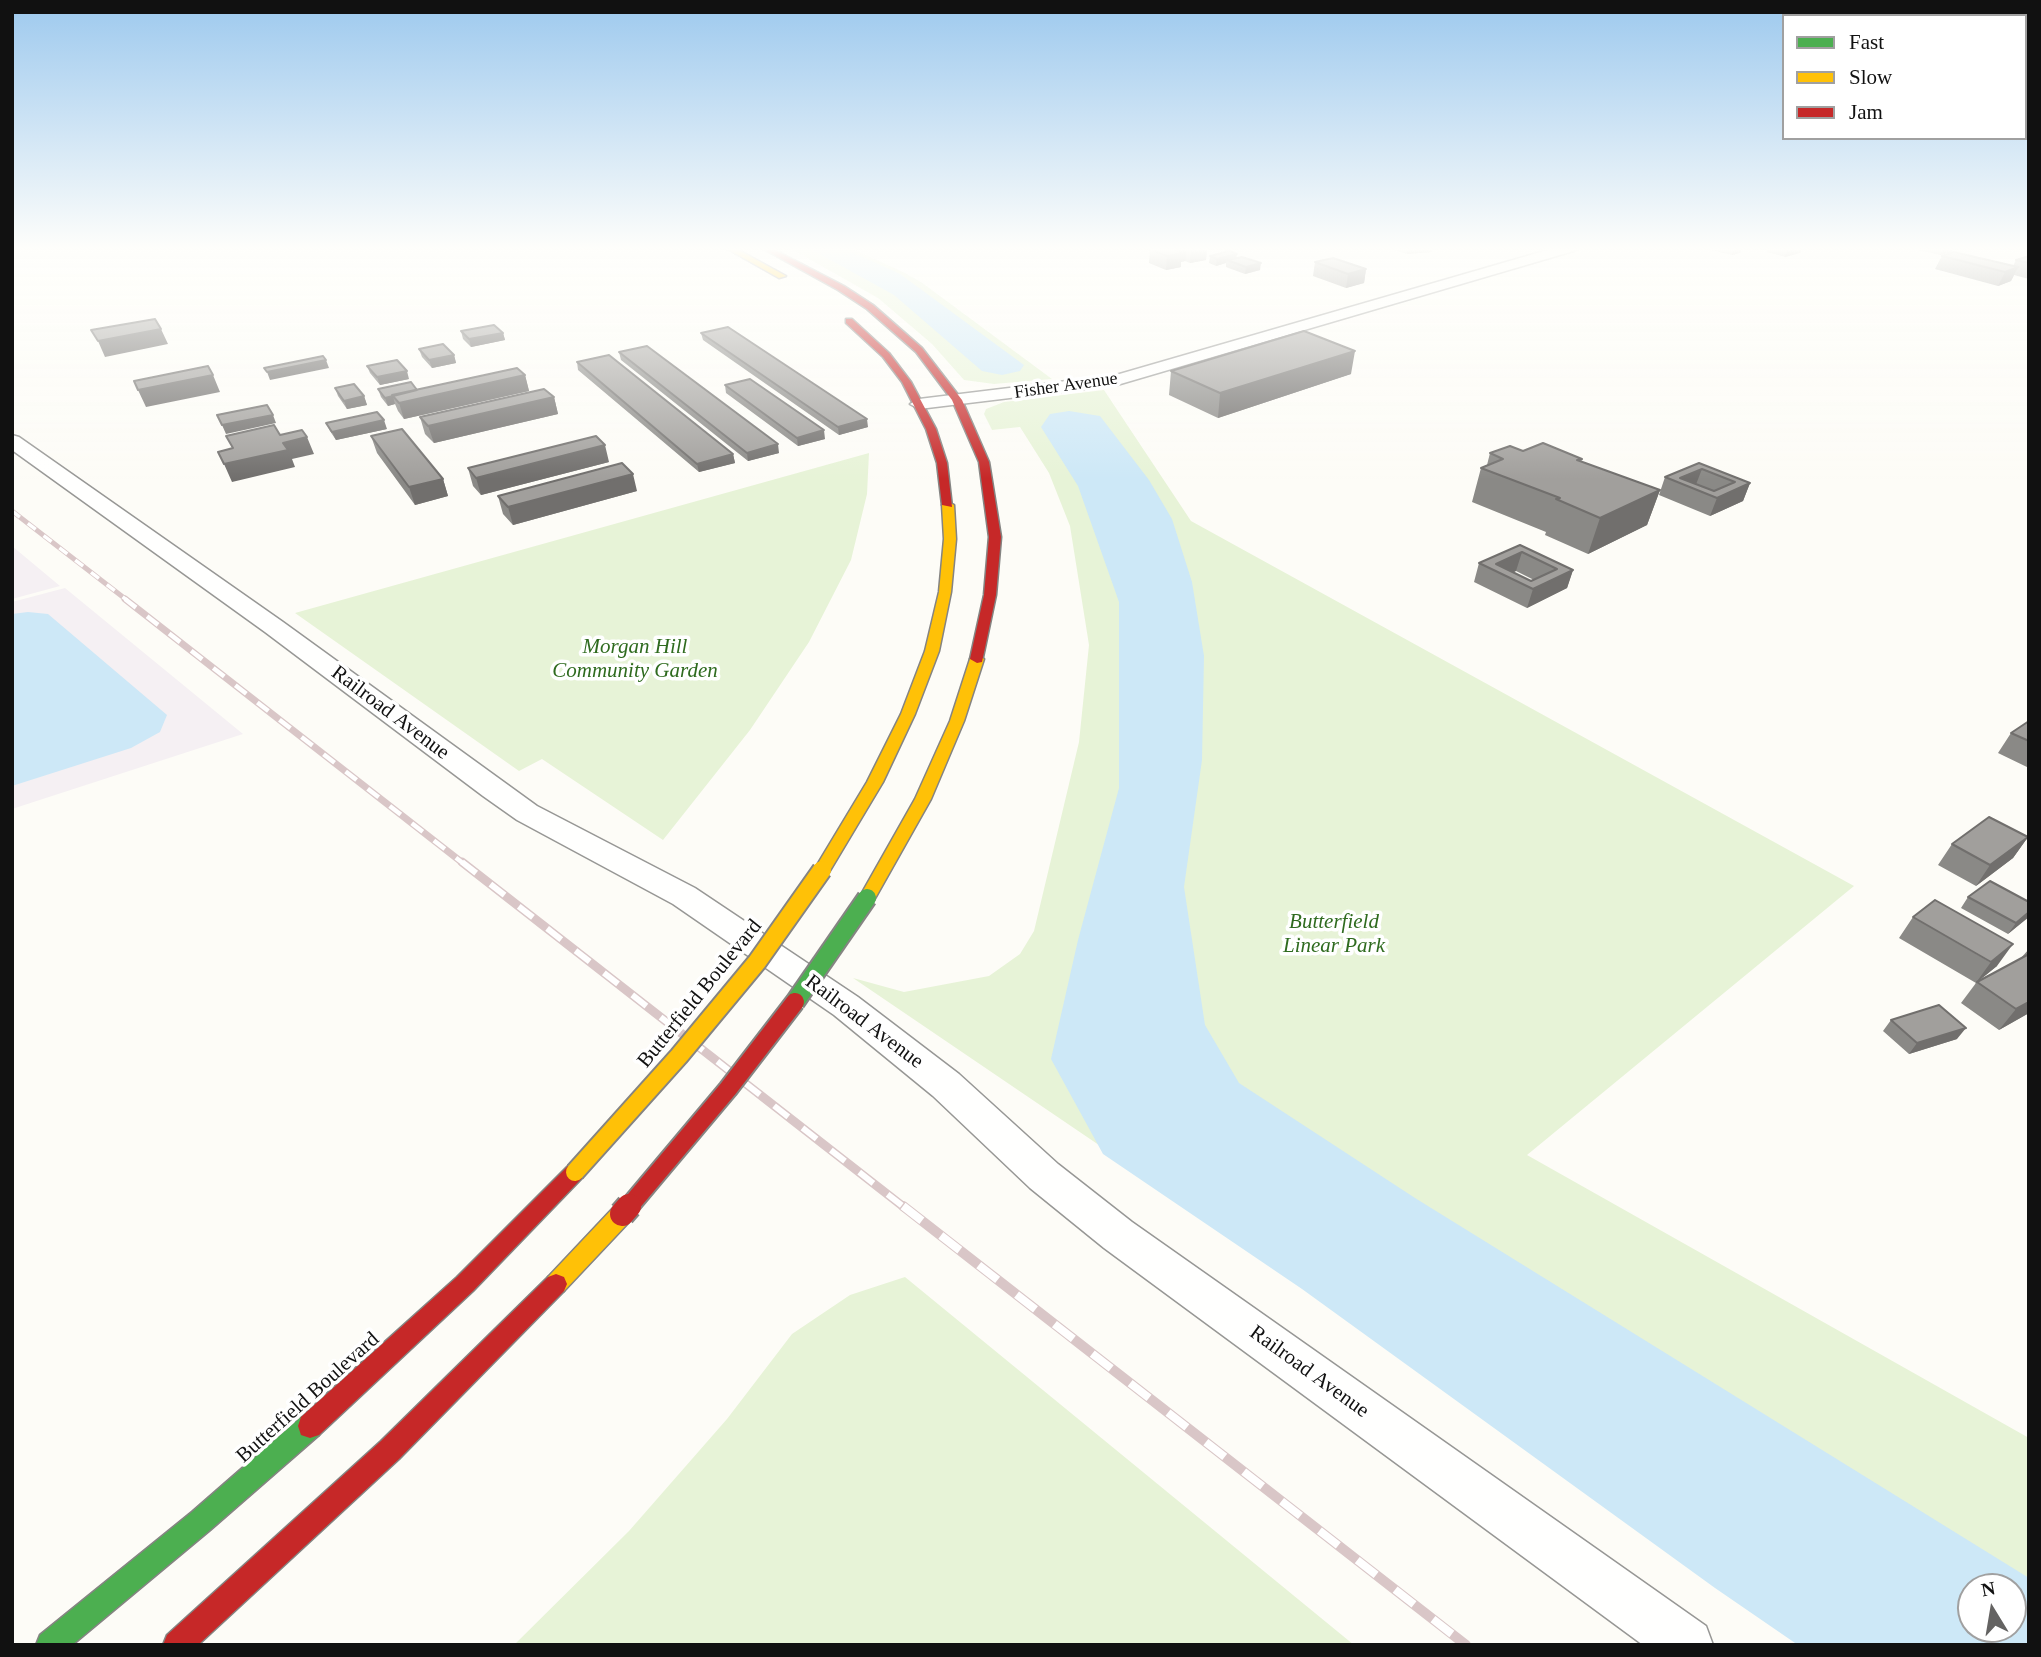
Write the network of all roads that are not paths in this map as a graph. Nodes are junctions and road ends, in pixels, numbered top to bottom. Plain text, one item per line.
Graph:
1 (852, 324) edge
2 (889, 324) edge
3 (1307, 324) edge
4 (957, 400) junction
5 (919, 404) junction
6 (12, 440) edge
7 (50, 1645) edge
8 (177, 1645) edge
9 (1687, 1645) edge

1 - 5 main road, Butterfield Boulevard
2 - 4 main road
3 - 4 street, Fisher Avenue
4 - 5 street, Fisher Avenue
4 - 8 main road, bridge
5 - 7 main road, Butterfield Boulevard, bridge
6 - 9 street, Railroad Avenue

